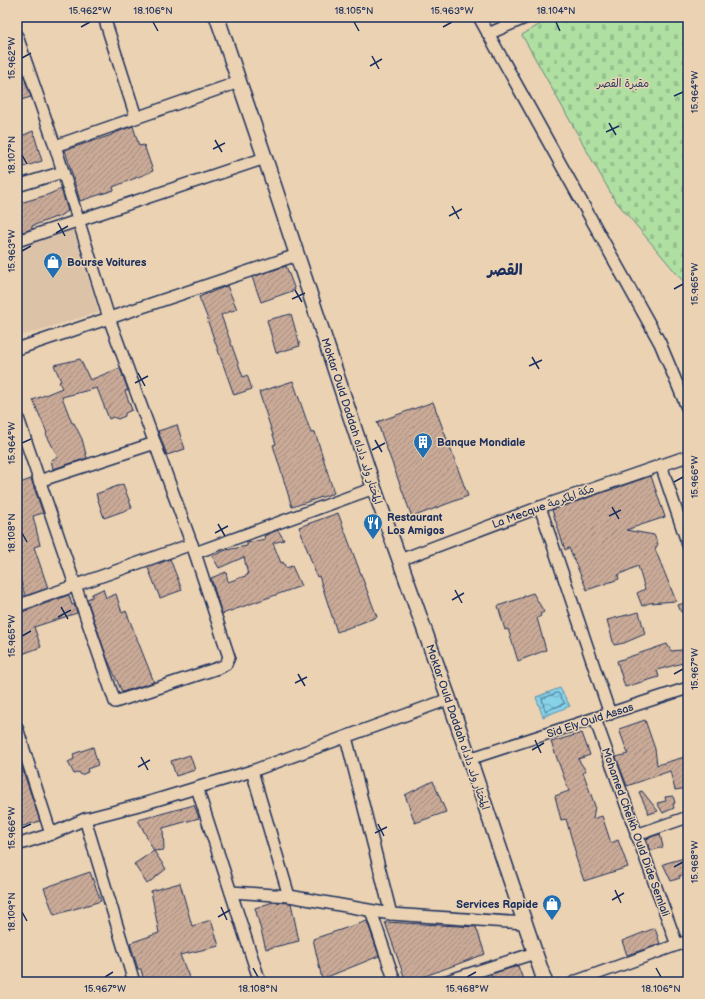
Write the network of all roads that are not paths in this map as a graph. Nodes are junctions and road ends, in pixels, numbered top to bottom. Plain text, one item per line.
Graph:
1 (104, 17) edge
2 (217, 17) edge
3 (479, 17) edge
4 (527, 17) edge
5 (488, 34) junction
6 (17, 36) edge
7 (239, 82) junction
8 (136, 117) junction
9 (55, 146) junction
10 (265, 158) junction
11 (63, 172) junction
12 (17, 186) edge
13 (78, 220) junction
14 (17, 241) edge
15 (297, 255) junction
16 (109, 318) junction
17 (17, 349) edge
18 (688, 410) edge
19 (17, 415) edge
20 (155, 443) junction
21 (688, 456) edge
22 (661, 465) junction
23 (39, 481) junction
24 (374, 488) junction
25 (540, 507) junction
26 (688, 545) edge
27 (194, 548) junction
28 (400, 560) junction
29 (75, 586) junction
30 (17, 606) edge
31 (688, 688) edge
32 (449, 699) junction
33 (610, 714) junction
34 (595, 719) junction
35 (17, 728) edge
36 (346, 737) junction
37 (469, 759) junction
38 (252, 771) junction
39 (197, 788) junction
40 (688, 817) edge
41 (85, 820) junction
42 (50, 834) junction
43 (636, 835) junction
44 (17, 845) edge
45 (231, 892) junction
46 (289, 896) junction
47 (371, 911) junction
48 (391, 914) junction
49 (524, 923) junction
50 (688, 941) edge
51 (677, 945) junction
52 (534, 953) junction
53 (134, 982) edge
54 (260, 982) edge
55 (395, 982) edge
56 (444, 982) edge
57 (545, 982) edge
58 (574, 982) edge

1 - 8 street
2 - 7 main road, Moktar Ould Daddah المختار ولد داداه
3 - 5 street
4 - 5 street
5 - 18 street
6 - 9 street
7 - 8 street
7 - 10 main road, Moktar Ould Daddah المختار ولد داداه
8 - 9 street
9 - 11 street
10 - 13 street
10 - 15 main road, Moktar Ould Daddah المختار ولد داداه
11 - 12 street
11 - 13 street
13 - 14 street
13 - 16 street
15 - 16 street
15 - 24 main road, Moktar Ould Daddah المختار ولد داداه
16 - 17 street
16 - 20 street
19 - 23 street
20 - 23 street
20 - 27 street
21 - 22 street, La Mecque مكة المكرمة
22 - 25 street, La Mecque مكة المكرمة
22 - 26 street
23 - 29 street
24 - 27 street
24 - 28 main road, Moktar Ould Daddah المختار ولد داداه
25 - 28 street, La Mecque مكة المكرمة
25 - 33 street
27 - 29 street
27 - 29 street
28 - 32 main road, Moktar Ould Daddah المختار ولد داداه
29 - 30 street
31 - 33 street, Sid Ely Ould Assas
32 - 36 street
32 - 37 main road, Moktar Ould Daddah المختار ولد داداه
33 - 34 street, Sid Ely Ould Assas
34 - 37 street, Sid Ely Ould Assas
34 - 43 street, Mohamed Cheikh Ould Dide Semlali
35 - 42 street
36 - 38 street
36 - 48 street
37 - 49 main road, Moktar Ould Daddah المختار ولد داداه
38 - 39 street
38 - 46 street
39 - 41 street
39 - 45 street
40 - 43 street
41 - 42 street
41 - 53 street
42 - 44 street
43 - 51 street, Mohamed Cheikh Ould Dide Semlali
45 - 46 street
45 - 54 street
46 - 47 street
47 - 48 street
47 - 55 street
48 - 49 street
49 - 52 main road, Moktar Ould Daddah المختار ولد داداه
50 - 51 street
51 - 58 street
52 - 56 street
52 - 57 main road, Moktar Ould Daddah المختار ولد داداه

